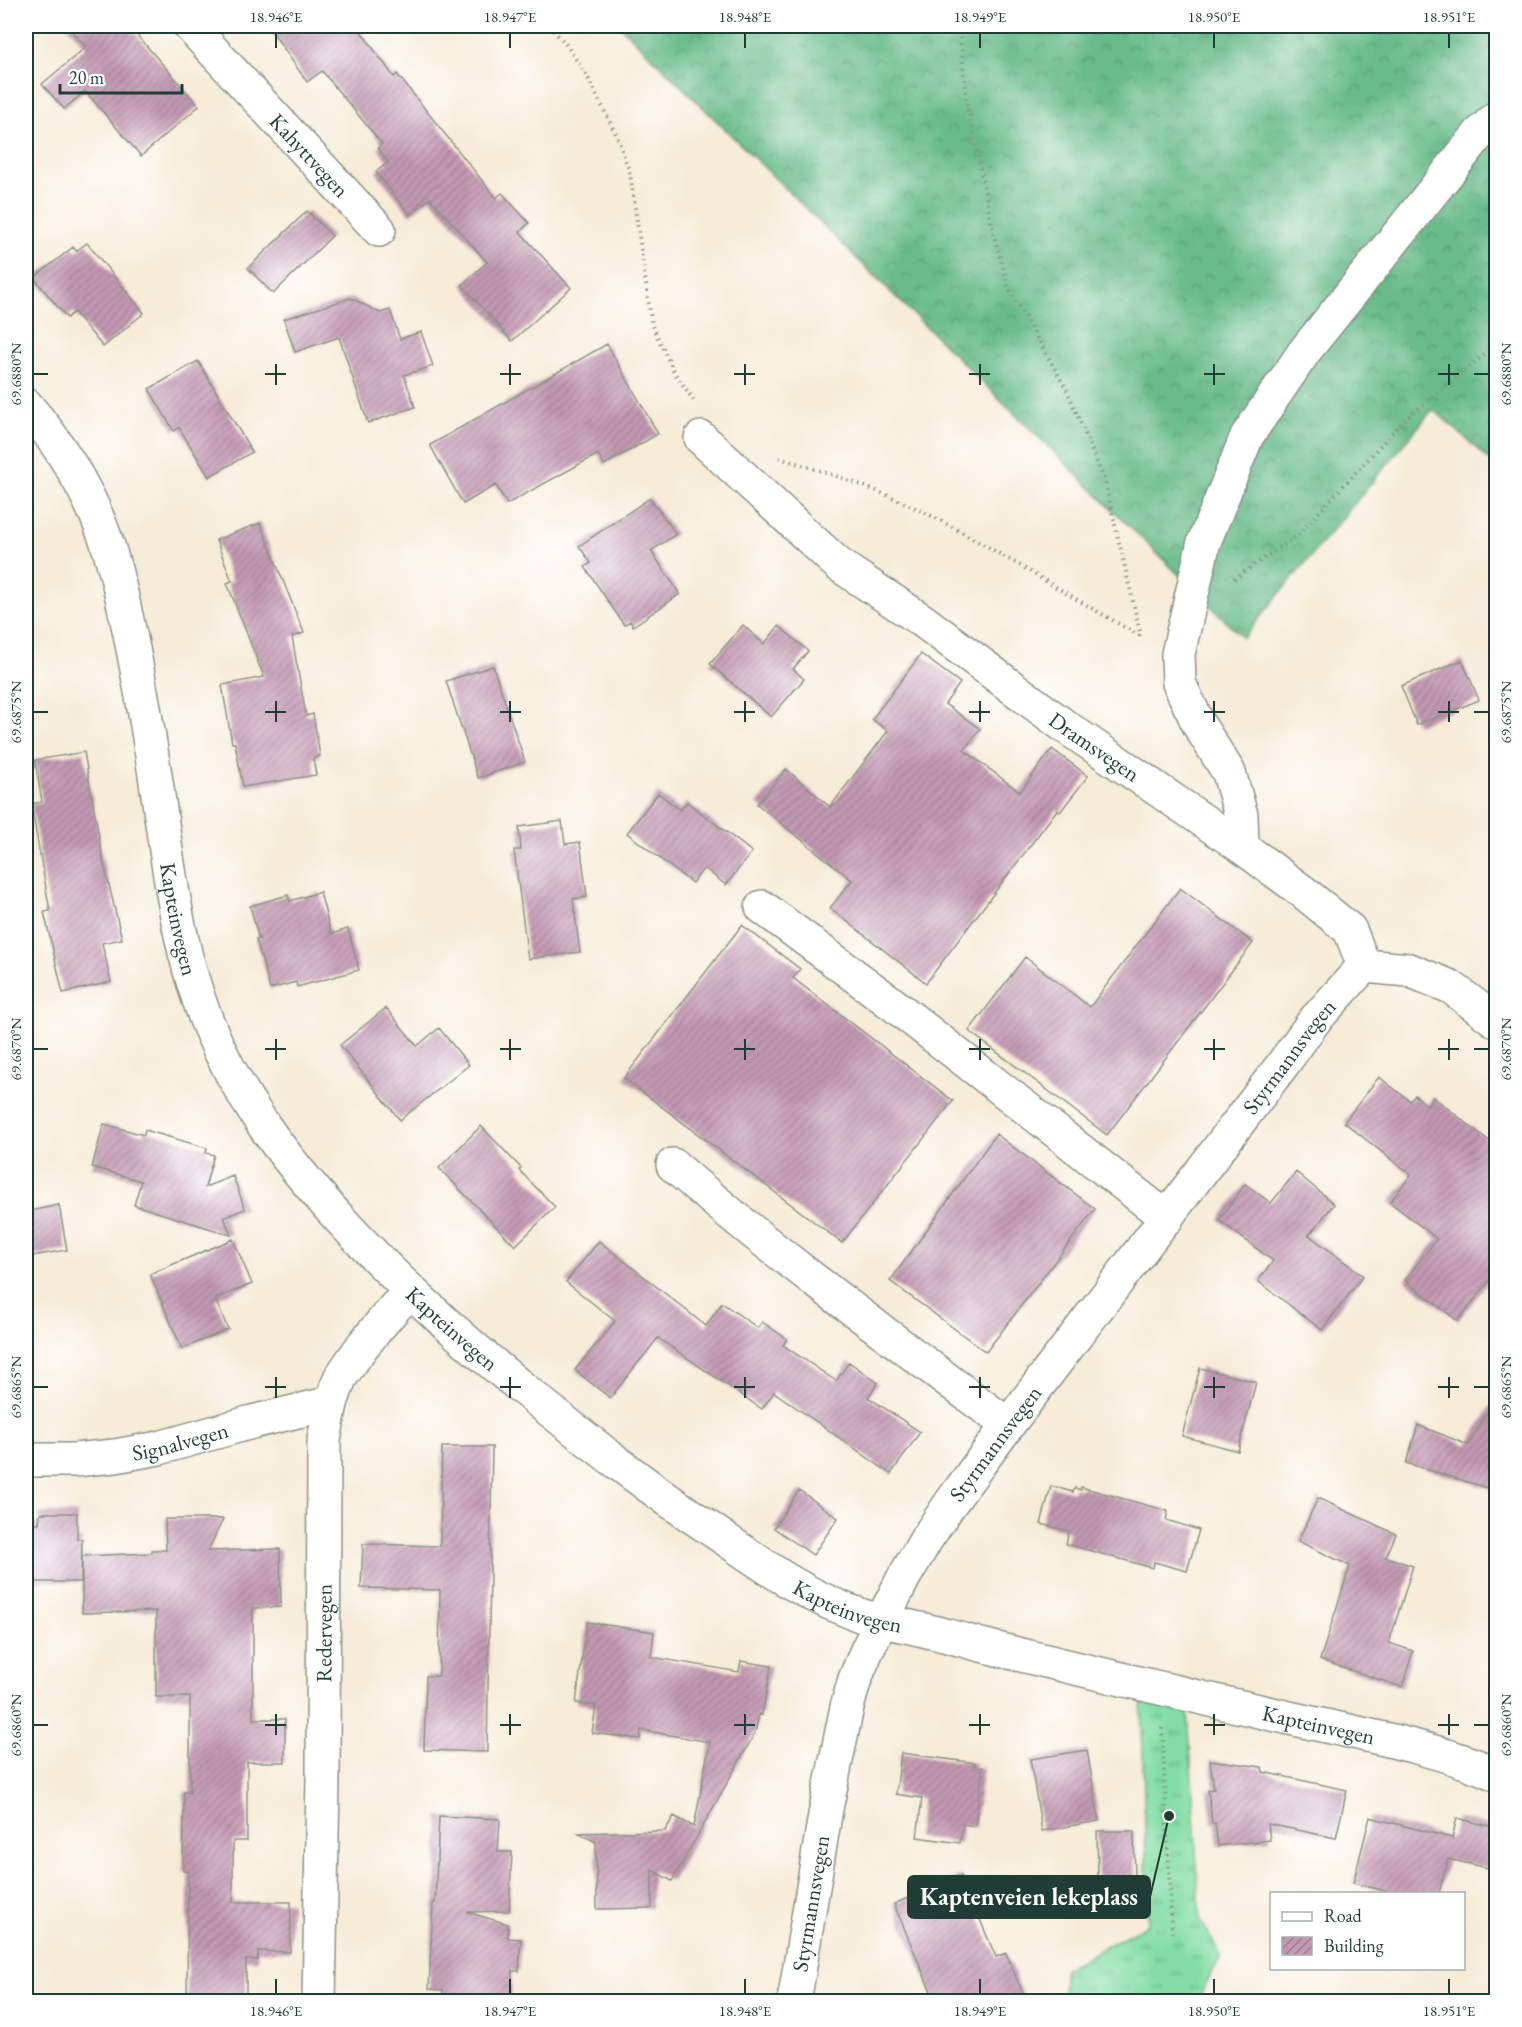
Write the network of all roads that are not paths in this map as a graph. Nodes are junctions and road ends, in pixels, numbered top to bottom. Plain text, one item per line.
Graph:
1 (190, 26) edge
2 (1497, 118) edge
3 (379, 230) dead end
4 (26, 405) edge
5 (700, 423) road end
6 (1242, 847) junction
7 (762, 907) dead end
8 (1364, 966) junction
9 (1497, 1021) edge
10 (673, 1165) dead end
11 (1167, 1218) junction
12 (411, 1293) junction
13 (331, 1403) junction
14 (1008, 1425) junction
15 (26, 1460) edge
16 (881, 1621) junction
17 (1497, 1774) edge
18 (319, 2001) edge
19 (794, 2001) edge

1 - 3 street, Kahyttvegen
2 - 6 street
4 - 12 street, Kapteinvegen
5 - 6 street, Dramsvegen
6 - 8 street, Dramsvegen
7 - 11 street
8 - 9 street
8 - 11 street, Styrmannsvegen
10 - 14 street
11 - 14 street, Styrmannsvegen
12 - 13 street, Redervegen
12 - 16 street, Kapteinvegen
13 - 15 street, Signalvegen
13 - 18 street, Redervegen
14 - 16 street, Styrmannsvegen
16 - 17 street, Kapteinvegen
16 - 19 street, Styrmannsvegen

